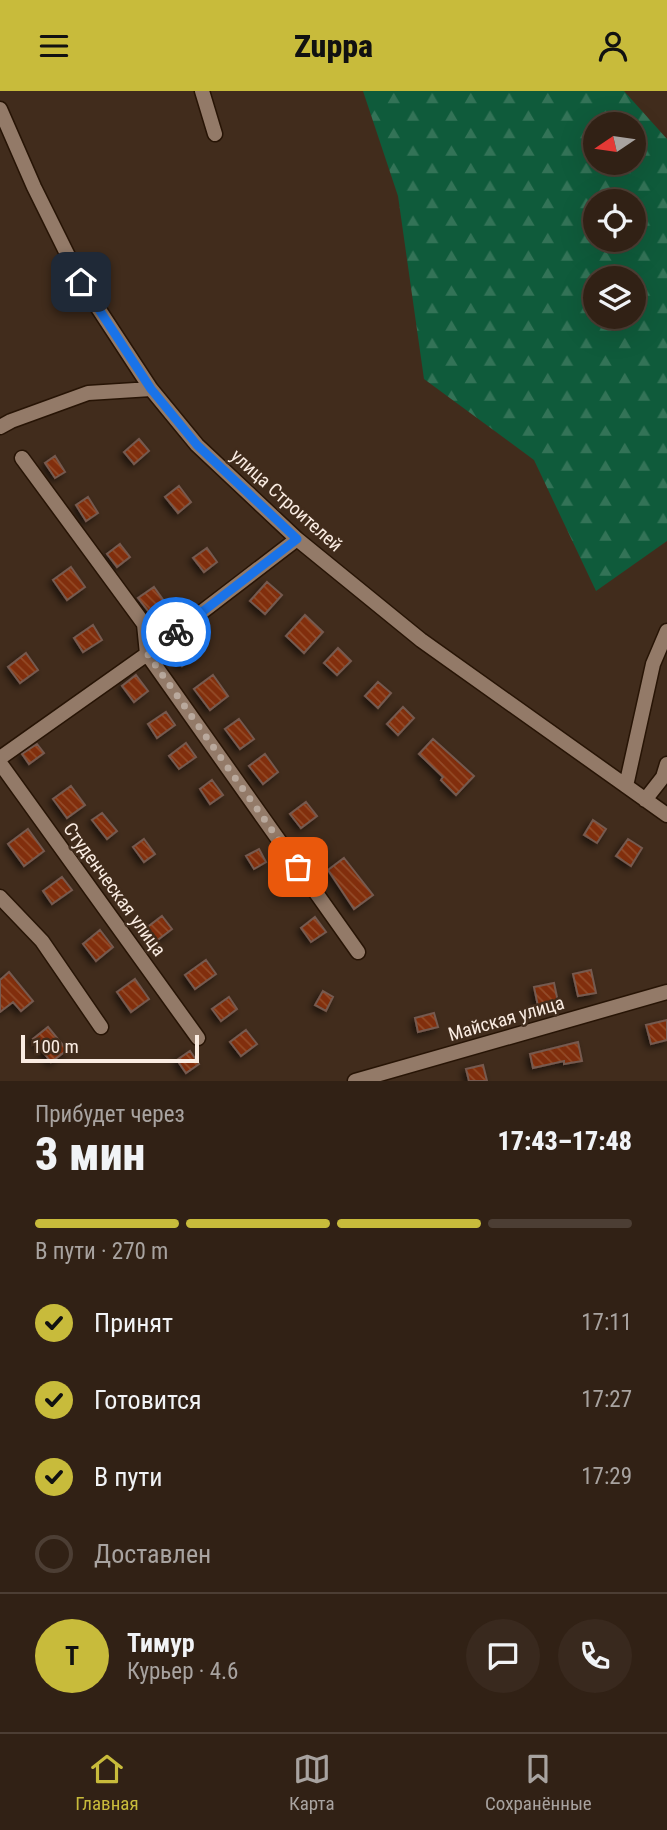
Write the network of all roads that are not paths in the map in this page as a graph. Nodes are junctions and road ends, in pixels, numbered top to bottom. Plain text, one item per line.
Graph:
1 (202, 91) edge
2 (0, 109) edge
3 (215, 134) dead end
4 (151, 389) junction
5 (0, 427) edge
6 (22, 458) dead end
7 (297, 539) junction
8 (667, 631) edge
9 (147, 653) junction
10 (0, 761) edge
11 (667, 764) edge
12 (626, 786) junction
13 (645, 800) junction
14 (667, 815) edge
15 (0, 897) edge
16 (358, 952) dead end
17 (667, 992) edge
18 (101, 1027) dead end
19 (198, 1038) dead end
20 (355, 1081) edge

1 - 3 street
2 - 4 street, улица Строителей
4 - 5 street
4 - 7 street, улица Строителей
6 - 9 street
7 - 9 street
7 - 12 street, улица Строителей
8 - 12 street
9 - 10 street
9 - 16 street
10 - 19 street, Студенческая улица
11 - 13 street
12 - 13 street, улица Строителей
13 - 14 street, улица Строителей
15 - 18 street
17 - 20 street, Майская улица

